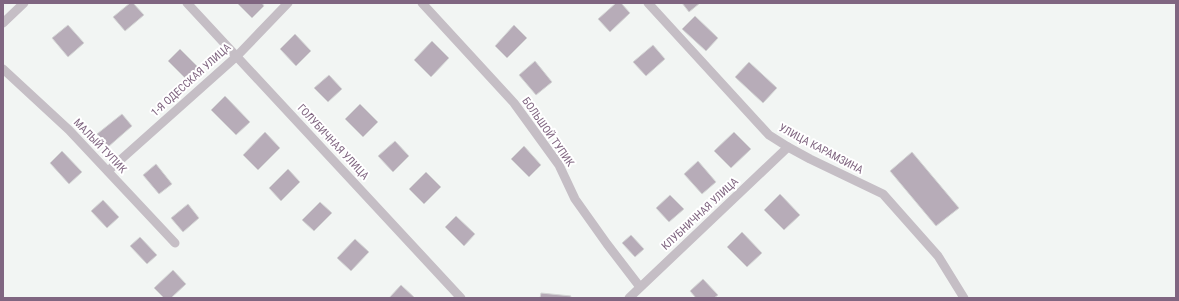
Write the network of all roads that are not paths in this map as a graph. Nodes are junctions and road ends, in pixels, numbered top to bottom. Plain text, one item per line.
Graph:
1 (24, 3) edge
2 (187, 3) edge
3 (288, 3) edge
4 (422, 3) edge
5 (648, 3) edge
6 (3, 23) edge
7 (237, 56) junction
8 (3, 69) edge
9 (788, 147) junction
10 (108, 171) junction
11 (175, 243) dead end
12 (640, 287) junction
13 (460, 298) edge
14 (629, 298) edge
15 (964, 298) edge

1 - 6 lane
2 - 7 lane, ГОЛУБИЧНАЯ УЛИЦА
3 - 7 lane, 1-Я ОДЕССКАЯ УЛИЦА
4 - 12 lane, БОЛЬШОЙ ТУПИК
5 - 9 lane, УЛИЦА КАРАМЗИНА
7 - 10 lane, 1-Я ОДЕССКАЯ УЛИЦА
7 - 13 lane, ГОЛУБИЧНАЯ УЛИЦА
8 - 10 lane, МАЛЫЙ ТУПИК
9 - 12 lane, КЛУБНИЧНАЯ УЛИЦА
9 - 15 lane, УЛИЦА КАРАМЗИНА
10 - 11 lane, МАЛЫЙ ТУПИК
12 - 14 lane, КЛУБНИЧНАЯ УЛИЦА

